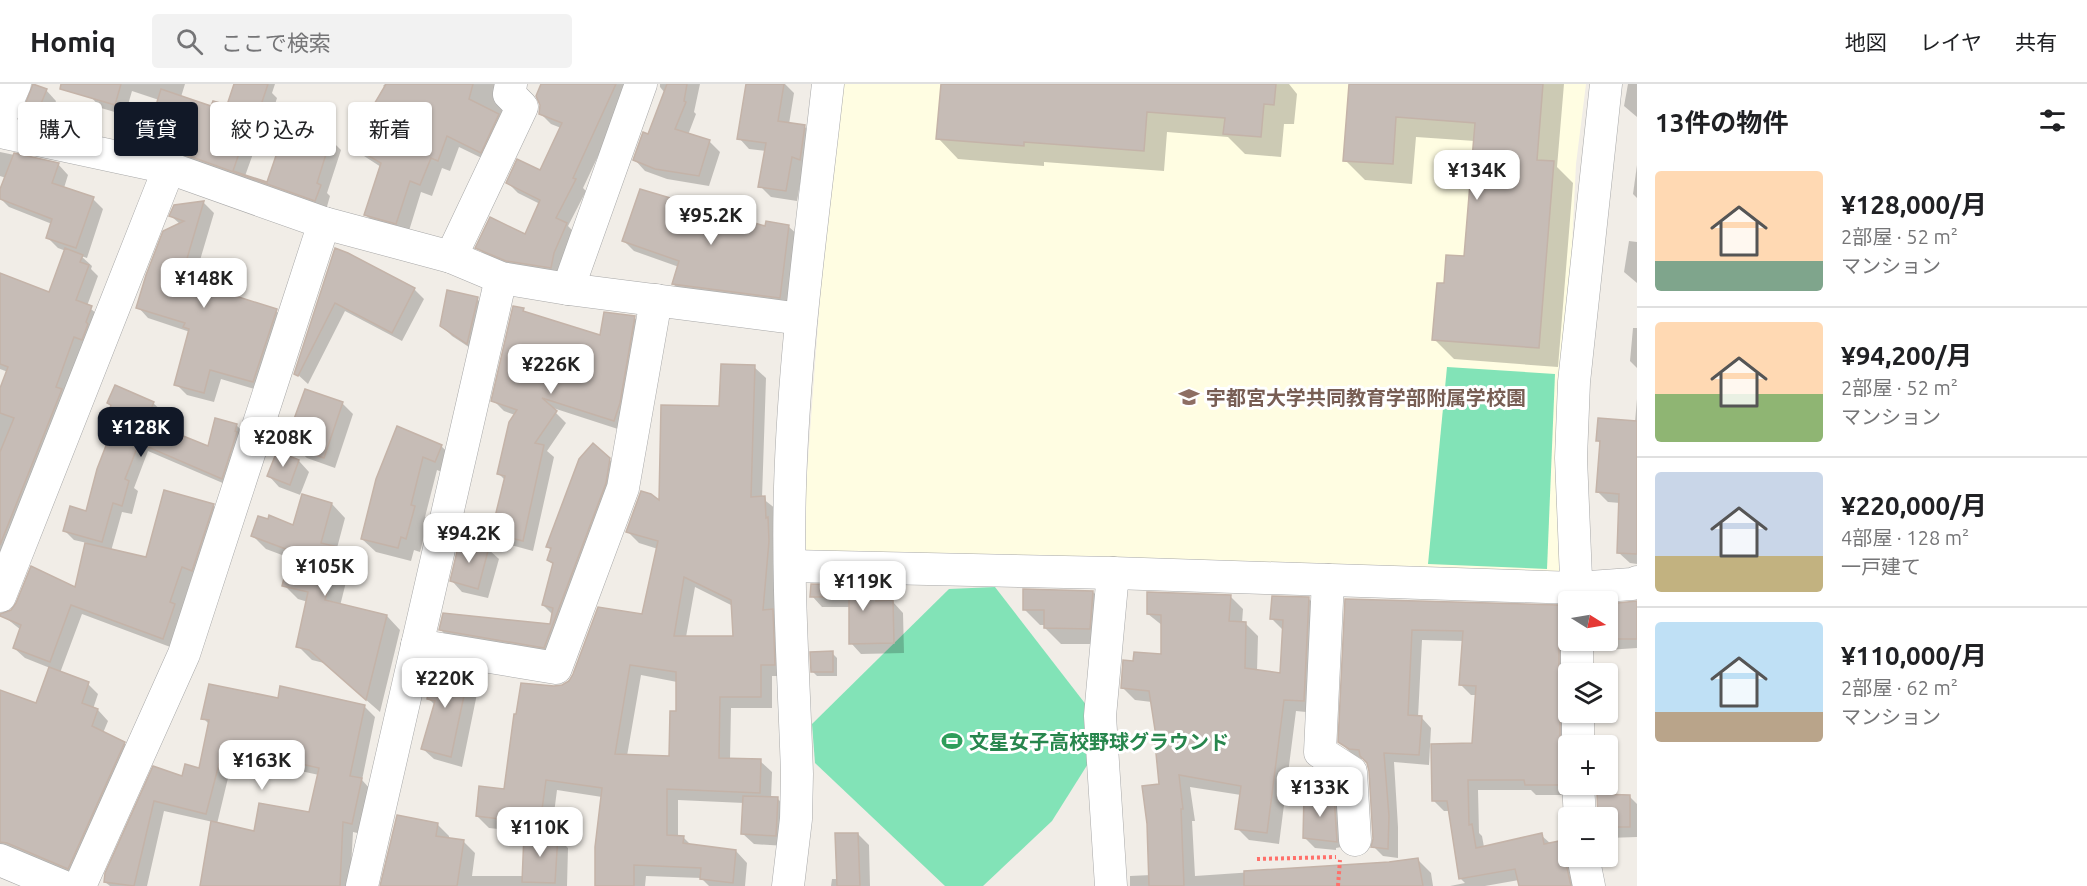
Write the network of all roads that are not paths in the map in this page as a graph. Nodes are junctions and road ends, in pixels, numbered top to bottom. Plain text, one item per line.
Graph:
1 (15, 84) edge
2 (512, 84) edge
3 (641, 84) edge
4 (828, 84) edge
5 (1606, 84) edge
6 (0, 119) edge
7 (0, 132) edge
8 (169, 168) junction
9 (324, 223) junction
10 (451, 257) junction
11 (501, 278) junction
12 (568, 289) junction
13 (656, 300) junction
14 (801, 319) junction
15 (791, 566) junction
16 (1113, 573) junction
17 (1328, 580) junction
18 (1637, 582) edge
19 (1576, 591) edge
20 (1596, 591) edge
21 (1558, 594) edge
22 (0, 596) edge
23 (417, 645) junction
24 (1347, 848) road end
25 (0, 860) edge
26 (1586, 867) edge
27 (62, 886) edge
28 (80, 886) edge
29 (362, 886) edge
30 (788, 886) edge
31 (1111, 886) edge
32 (1589, 886) edge

1 - 6 street
2 - 10 street
3 - 12 street
4 - 14 street
5 - 19 street
7 - 8 street
8 - 9 street
8 - 22 street
9 - 10 street
9 - 28 street
10 - 11 street
11 - 12 street
11 - 23 street
12 - 13 street
13 - 14 street
13 - 23 street
14 - 15 street
15 - 16 street
15 - 30 street
16 - 17 street
16 - 31 street
17 - 21 street
17 - 24 street
18 - 20 street
23 - 29 street
25 - 27 street
26 - 32 street

